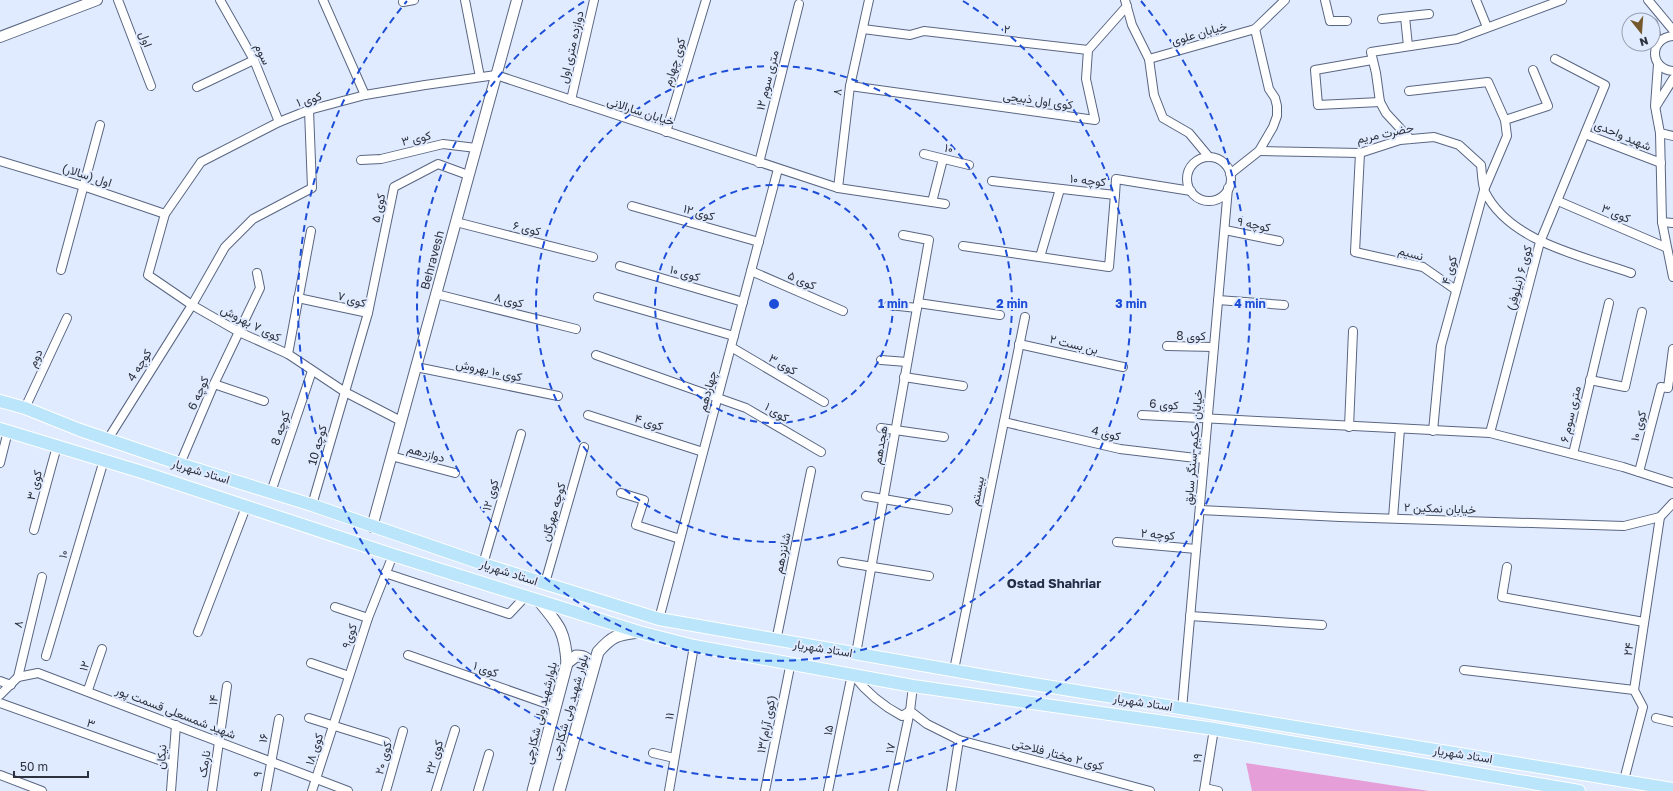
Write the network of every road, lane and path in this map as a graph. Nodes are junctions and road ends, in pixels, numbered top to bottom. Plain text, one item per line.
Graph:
1 (97, 0) edge
2 (118, 0) edge
3 (220, 0) edge
4 (323, 0) edge
5 (414, 0) edge
6 (465, 0) edge
7 (517, 0) edge
8 (594, 0) edge
9 (706, 0) edge
10 (869, 0) edge
11 (1285, 0) edge
12 (1325, 0) edge
13 (1476, 0) edge
14 (1562, 0) edge
15 (1648, 0) edge
16 (403, 2) dead end
17 (1126, 3) edge
18 (799, 4) dead end
19 (1651, 12) edge
20 (1429, 14) dead end
21 (1404, 16) junction
22 (1382, 19) dead end
23 (1347, 21) dead end
24 (1487, 27) junction
25 (863, 29) junction
26 (1254, 29) junction
27 (1673, 30) edge
28 (1673, 36) edge
29 (0, 37) edge
30 (1661, 41) edge
31 (1408, 46) junction
32 (1088, 50) junction
33 (1655, 52) edge
34 (254, 60) junction
35 (1149, 60) junction
36 (1372, 60) junction
37 (1555, 60) dead end
38 (1658, 64) junction
39 (1533, 70) dead end
40 (1673, 71) edge
41 (496, 75) junction
42 (480, 77) junction
43 (1673, 79) edge
44 (151, 86) dead end
45 (850, 86) junction
46 (197, 87) dead end
47 (1409, 90) dead end
48 (365, 95) junction
49 (571, 100) junction
50 (1380, 102) junction
51 (1655, 106) junction
52 (309, 110) junction
53 (1505, 120) junction
54 (279, 122) junction
55 (100, 125) dead end
56 (666, 132) junction
57 (1660, 133) junction
58 (1585, 134) junction
59 (1673, 136) edge
60 (1410, 139) junction
61 (476, 148) junction
62 (1259, 151) junction
63 (1360, 153) junction
64 (924, 154) dead end
65 (1209, 157) junction
66 (943, 159) junction
67 (361, 160) dead end
68 (0, 161) edge
69 (759, 163) junction
70 (1661, 163) junction
71 (969, 165) dead end
72 (778, 169) junction
73 (1230, 174) junction
74 (468, 175) junction
75 (992, 181) dead end
76 (83, 186) junction
77 (838, 188) junction
78 (1228, 188) junction
79 (1060, 189) junction
80 (1484, 190) junction
81 (1191, 191) junction
82 (1115, 195) junction
83 (1558, 201) junction
84 (932, 202) junction
85 (945, 204) dead end
86 (632, 206) dead end
87 (165, 214) junction
88 (456, 222) junction
89 (1662, 222) junction
90 (1673, 223) edge
91 (1225, 230) junction
92 (310, 231) dead end
93 (903, 235) dead end
94 (1279, 241) dead end
95 (759, 242) junction
96 (1540, 242) junction
97 (963, 246) dead end
98 (1665, 247) junction
99 (594, 257) dead end
100 (1040, 257) junction
101 (620, 266) dead end
102 (61, 270) dead end
103 (751, 271) junction
104 (257, 273) dead end
105 (1631, 273) dead end
106 (1673, 277) edge
107 (1456, 290) junction
108 (436, 294) junction
109 (598, 297) dead end
110 (298, 298) junction
111 (1218, 300) junction
112 (743, 302) junction
113 (1609, 303) dead end
114 (1284, 304) dead end
115 (192, 305) junction
116 (889, 305) dead end
117 (917, 306) junction
118 (844, 312) dead end
119 (1642, 312) dead end
120 (368, 313) junction
121 (1000, 315) dead end
122 (1025, 317) dead end
123 (67, 318) dead end
124 (576, 329) dead end
125 (239, 332) junction
126 (1353, 332) dead end
127 (734, 336) junction
128 (1019, 344) junction
129 (1167, 346) dead end
130 (731, 347) junction
131 (1214, 347) junction
132 (1673, 349) edge
133 (288, 354) junction
134 (596, 355) dead end
135 (881, 360) dead end
136 (907, 362) junction
137 (416, 367) junction
138 (1123, 367) dead end
139 (312, 371) junction
140 (904, 377) junction
141 (1590, 380) junction
142 (214, 384) junction
143 (964, 386) dead end
144 (345, 392) junction
145 (558, 396) dead end
146 (718, 397) junction
147 (264, 401) dead end
148 (0, 402) edge
149 (824, 402) dead end
150 (25, 408) junction
151 (588, 415) dead end
152 (1142, 415) dead end
153 (1208, 419) junction
154 (401, 420) junction
155 (1004, 422) junction
156 (1349, 426) junction
157 (881, 428) dead end
158 (1400, 429) junction
159 (4, 430) edge
160 (895, 430) junction
161 (1433, 431) junction
162 (1490, 433) junction
163 (521, 434) dead end
164 (944, 437) dead end
165 (108, 439) junction
166 (57, 446) junction
167 (584, 447) dead end
168 (703, 452) junction
169 (821, 452) dead end
170 (1573, 454) junction
171 (391, 456) junction
172 (1204, 459) junction
173 (104, 460) junction
174 (0, 463) edge
175 (180, 464) junction
176 (811, 471) dead end
177 (1639, 472) junction
178 (455, 473) dead end
179 (1673, 483) edge
180 (270, 492) junction
181 (621, 493) dead end
182 (866, 496) dead end
183 (883, 500) junction
184 (1673, 503) edge
185 (312, 505) junction
186 (246, 507) junction
187 (948, 510) dead end
188 (1200, 510) junction
189 (1660, 517) junction
190 (1393, 518) junction
191 (372, 527) junction
192 (34, 530) dead end
193 (680, 538) junction
194 (1117, 542) dead end
195 (1196, 549) junction
196 (393, 555) junction
197 (842, 562) dead end
198 (483, 564) junction
199 (871, 566) junction
200 (1507, 567) dead end
201 (385, 573) junction
202 (929, 576) dead end
203 (42, 577) dead end
204 (476, 581) junction
205 (545, 583) junction
206 (525, 597) junction
207 (539, 601) junction
208 (335, 607) dead end
209 (1190, 616) junction
210 (368, 618) junction
211 (659, 619) junction
212 (1644, 622) junction
213 (1322, 625) dead end
214 (198, 632) dead end
215 (639, 632) junction
216 (776, 641) junction
217 (694, 646) junction
218 (102, 648) dead end
219 (856, 654) junction
220 (408, 655) dead end
221 (46, 656) dead end
222 (791, 662) junction
223 (311, 663) dead end
224 (567, 663) junction
225 (592, 669) junction
226 (954, 670) junction
227 (1464, 670) dead end
228 (852, 674) junction
229 (349, 676) junction
230 (18, 677) junction
231 (0, 681) edge
232 (11, 684) junction
233 (227, 686) dead end
234 (913, 686) junction
235 (88, 690) junction
236 (1634, 690) junction
237 (0, 695) edge
238 (0, 703) edge
239 (556, 707) junction
240 (1182, 709) junction
241 (910, 711) junction
242 (310, 718) dead end
243 (1656, 718) dead end
244 (279, 719) dead end
245 (1673, 722) edge
246 (176, 725) junction
247 (334, 726) junction
248 (1214, 729) junction
249 (455, 730) dead end
250 (403, 731) dead end
251 (1321, 731) junction
252 (1350, 736) junction
253 (959, 740) junction
254 (220, 742) junction
255 (386, 742) dead end
256 (1319, 747) junction
257 (1347, 752) junction
258 (653, 753) dead end
259 (489, 754) dead end
260 (674, 758) junction
261 (271, 762) junction
262 (173, 765) junction
263 (0, 775) edge
264 (316, 779) junction
265 (1624, 780) junction
266 (1204, 789) edge
267 (1673, 789) edge
268 (42, 791) edge
269 (171, 791) edge
270 (212, 791) edge
271 (266, 791) edge
272 (312, 791) edge
273 (348, 791) edge
274 (386, 791) edge
275 (436, 791) edge
276 (478, 791) edge
277 (533, 791) edge
278 (559, 791) edge
279 (668, 791) edge
280 (765, 791) edge
281 (828, 791) edge
282 (893, 791) edge
283 (950, 791) edge
284 (1147, 791) edge
285 (1218, 791) edge
286 (1579, 791) edge

1 - 29 street
2 - 44 street, اول
3 - 34 street, سوم
4 - 48 street
5 - 16 street
6 - 42 street
7 - 41 street, Behravesh
8 - 49 street, دوازده متری اول
9 - 56 street, کوی چهارم
10 - 25 street, ۸
11 - 26 street
12 - 23 street
13 - 24 street
14 - 24 street
15 - 19 street
15 - 27 street
17 - 32 street
17 - 35 street
18 - 69 street, ۱۲ متری سوم
20 - 21 street
21 - 22 street
21 - 31 street
24 - 31 street
25 - 32 street, ۲
25 - 45 street, ۸
26 - 35 street, خیابان علوی
26 - 62 street
28 - 30 street
31 - 36 street
32 - 45 street, کوی اول ذبیحی
33 - 38 street
34 - 46 street
34 - 54 street, سوم
35 - 65 street
36 - 50 street
36 - 50 street
37 - 58 street, شهید واحدی
38 - 40 street
38 - 51 street
39 - 53 street
41 - 42 street, کوی ۱
41 - 49 street, خیابان سارالانی
41 - 61 street, Behravesh
42 - 48 street, کوی ۱
43 - 51 street
45 - 77 street, ۸
47 - 53 street
48 - 52 street, کوی ۱
49 - 56 street, خیابان سارالانی
50 - 60 street
51 - 57 street
52 - 54 street, کوی ۱
52 - 115 street, کوچه 4
53 - 80 street, کوی ۴
54 - 87 street, کوی ۱
55 - 76 street
56 - 69 street, خیابان سارالانی
57 - 59 street
57 - 70 street
58 - 70 street, شهید واحدی
58 - 83 street, کوی ۶ (نیلوفر)
60 - 63 street, حضرت مریم
60 - 80 street, حضرت مریم
61 - 67 street, کوی ۳
61 - 74 street, Behravesh
62 - 63 street, حضرت مریم
62 - 73 street
63 - 107 street, نسیم
64 - 66 street, ۱۰
65 - 73 street
65 - 81 street
66 - 71 street, ۱۰
66 - 84 street
68 - 76 street, اول (سالار)
69 - 72 street, خیابان سارالانی
70 - 89 street
72 - 77 street, خیابان سارالانی
72 - 95 street, چهاردهم
73 - 78 street
74 - 88 street, Behravesh
74 - 120 street, کوی ۵
75 - 79 street, کوچه ۱۰
76 - 87 street, اول (سالار)
76 - 102 street
77 - 84 street, خیابان سارالانی
78 - 81 street
78 - 91 street, خیابان حکیم-سنگر سابق
79 - 82 street, کوچه ۱۰
79 - 100 street
80 - 96 street
80 - 107 street, کوی ۴
81 - 82 street, کوچه ۱۰
82 - 100 street
83 - 96 street, کوی ۶ (نیلوفر)
83 - 98 street, کوی ۳
84 - 85 street, خیابان سارالانی
86 - 95 street, کوی ۱۲
87 - 115 street, کوی ۷ بهروش
88 - 99 street, کوی ۶
88 - 108 street, Behravesh
89 - 90 street
89 - 98 street
91 - 94 street, کوچه ۹
91 - 111 street, خیابان حکیم-سنگر سابق
92 - 110 street
93 - 117 street, هجدهم
95 - 103 street, چهاردهم
96 - 105 street
96 - 162 street, کوی ۶ (نیلوفر)
97 - 100 street
98 - 106 street
101 - 112 street, کوی ۱۰
103 - 112 street, چهاردهم
103 - 118 street, کوی ۵
104 - 125 street, کوچه 6
107 - 161 street, کوی ۴
108 - 124 street, کوی ۸
108 - 137 street, Behravesh
109 - 127 street
110 - 120 street, کوی ۷
110 - 133 street
111 - 114 street
111 - 131 street, خیابان حکیم-سنگر سابق
112 - 127 street, چهاردهم
113 - 141 street, ۶ متری سوم
115 - 125 street, کوی ۷ بهروش
115 - 165 street, کوچه 4
116 - 117 street
117 - 121 street
117 - 136 street, هجدهم
119 - 141 street
120 - 144 street, کوی ۷
122 - 128 street, بیستم
123 - 150 street, دوم
125 - 133 street, کوی ۷ بهروش
125 - 142 street, کوچه 6
126 - 156 street
127 - 130 street, چهاردهم
128 - 138 street, بن بست ۲
128 - 155 street, بیستم
129 - 131 street, کوی 8
130 - 146 street, چهاردهم
130 - 149 street, کوی ۳
131 - 153 street, خیابان حکیم-سنگر سابق
132 - 177 street, کوی ۱۰
133 - 139 street, کوی ۷ بهروش
134 - 146 street
135 - 136 street
136 - 140 street, هجدهم
137 - 145 street, کوی ۱۰ بهروش
137 - 154 street, Behravesh
139 - 144 street, کوی ۷ بهروش
139 - 180 street, کوچه 8
140 - 143 street
140 - 160 street, هجدهم
141 - 170 street, ۶ متری سوم
142 - 147 street
142 - 175 street, کوچه 6
144 - 154 street, کوی ۷ بهروش
144 - 185 street, کوچه 10
146 - 168 street, چهاردهم
146 - 169 street, کوی ۱
148 - 150 main road, استاد شهریار
150 - 165 main road, استاد شهریار
151 - 168 street, کوی ۴
152 - 153 street, کوی 6
153 - 156 street, کوی 6
153 - 172 street, خیابان حکیم-سنگر سابق
154 - 171 street, Behravesh
155 - 172 street, کوی 4
155 - 226 street, بیستم
156 - 158 street, کوی 6
157 - 160 street
158 - 161 street, کوی 6
158 - 190 street
159 - 166 main road, استاد شهریار
159 - 174 street
160 - 164 street
160 - 183 street, هجدهم
161 - 162 street, کوی 6
162 - 170 street, کوی 6
163 - 198 street, کوی ۱۲
165 - 175 main road, استاد شهریار
166 - 173 main road, استاد شهریار
166 - 192 street, کوی ۳
167 - 205 street, کوچه مهرگان
168 - 193 street, چهاردهم
170 - 177 street, کوی 6
171 - 178 street, دوازدهم
171 - 191 street, Behravesh
172 - 188 street, خیابان حکیم-سنگر سابق
173 - 186 main road, استاد شهریار
173 - 221 street, ۱۰
175 - 180 main road, استاد شهریار
176 - 216 street, شانزدهم
177 - 179 street, کوی 6
180 - 185 main road, استاد شهریار
181 - 193 street
182 - 183 street
183 - 187 street
183 - 199 street, هجدهم
184 - 189 street
185 - 191 main road, استاد شهریار
186 - 196 main road, استاد شهریار
186 - 214 street
188 - 190 street, خیابان نمکین ۲
188 - 195 street, خیابان حکیم-سنگر سابق
189 - 190 street, خیابان نمکین ۲
189 - 212 street, ۲۴
191 - 198 main road, استاد شهریار
193 - 211 street, چهاردهم
194 - 195 street, کوچه ۲
195 - 209 street, خیابان حکیم-سنگر سابق
196 - 201 street, کوی۹
196 - 204 main road, استاد شهریار
197 - 199 street
198 - 204 main road
198 - 205 main road, استاد شهریار
199 - 202 street
199 - 219 street, هجدهم
200 - 212 street
201 - 206 street
201 - 210 street, کوی۹
203 - 230 street, ۸
204 - 206 main road, استاد شهریار
205 - 211 main road, استاد شهریار
206 - 207 main road, استاد شهریار
207 - 215 main road, استاد شهریار
207 - 224 main road, بلوارشهید ولی شکارچی
208 - 210 street
209 - 213 street
209 - 240 street, خیابان حکیم-سنگر سابق
210 - 229 street, کوی۹
211 - 216 main road, استاد شهریار
212 - 236 street, ۲۴
215 - 217 main road, استاد شهریار
215 - 225 main road, بلوار شهید ولی شکارچی
216 - 219 main road, استاد شهریار
217 - 222 main road, استاد شهریار
217 - 260 street, ۱۱
218 - 235 street, ۱۲
219 - 226 main road, استاد شهریار
220 - 239 street, کوی ۱
222 - 228 main road, استاد شهریار
222 - 280 street, ۱۳(کوی آرام)
223 - 229 street
224 - 225 main road
224 - 239 main road, بلوارشهید ولی شکارچی
225 - 278 main road, بلوار شهید ولی شکارچی
226 - 240 main road, استاد شهریار
227 - 236 street
228 - 234 main road, استاد شهریار
228 - 241 street
228 - 281 street, ۱۵
229 - 247 street, کوی۹
230 - 232 street
230 - 235 street, شهید شمسعلی قسمت پور
231 - 232 street
232 - 237 street
233 - 254 street, ۱۴
234 - 241 street, ۱۷
234 - 248 main road, استاد شهریار
235 - 246 street, شهید شمسعلی قسمت پور
236 - 265 street
238 - 262 street, ۳
239 - 277 main road, بلوارشهید ولی شکارچی
240 - 251 main road, استاد شهریار
241 - 253 street, کوی ۲ مختار فلاحتی
241 - 282 street, ۱۷
242 - 247 street
243 - 245 street
244 - 261 street, ۱۶
246 - 254 street, شهید شمسعلی قسمت پور
246 - 262 street, نیکان
247 - 255 street
247 - 264 street, کوی ۱۸
248 - 256 main road, استاد شهریار
248 - 266 street, ۱۹
249 - 275 street, کوی ۲۲
250 - 274 street, کوی ۲۰
251 - 252 main road, استاد شهریار
251 - 256 main road
252 - 257 main road
252 - 265 main road, استاد شهریار
253 - 283 street
253 - 284 street, کوی ۲ مختار فلاحتی
254 - 261 street, شهید شمسعلی قسمت پور
254 - 270 street, نارمک
256 - 257 main road, استاد شهریار
257 - 286 main road, استاد شهریار
258 - 260 street
259 - 276 street
260 - 279 street, ۱۱
261 - 264 street, شهید شمسعلی قسمت پور
261 - 271 street, ۹
262 - 269 street, نیکان
263 - 268 street
264 - 272 street, کوی ۱۸
264 - 273 street, شهید شمسعلی قسمت پور
265 - 267 main road, استاد شهریار
266 - 285 street

